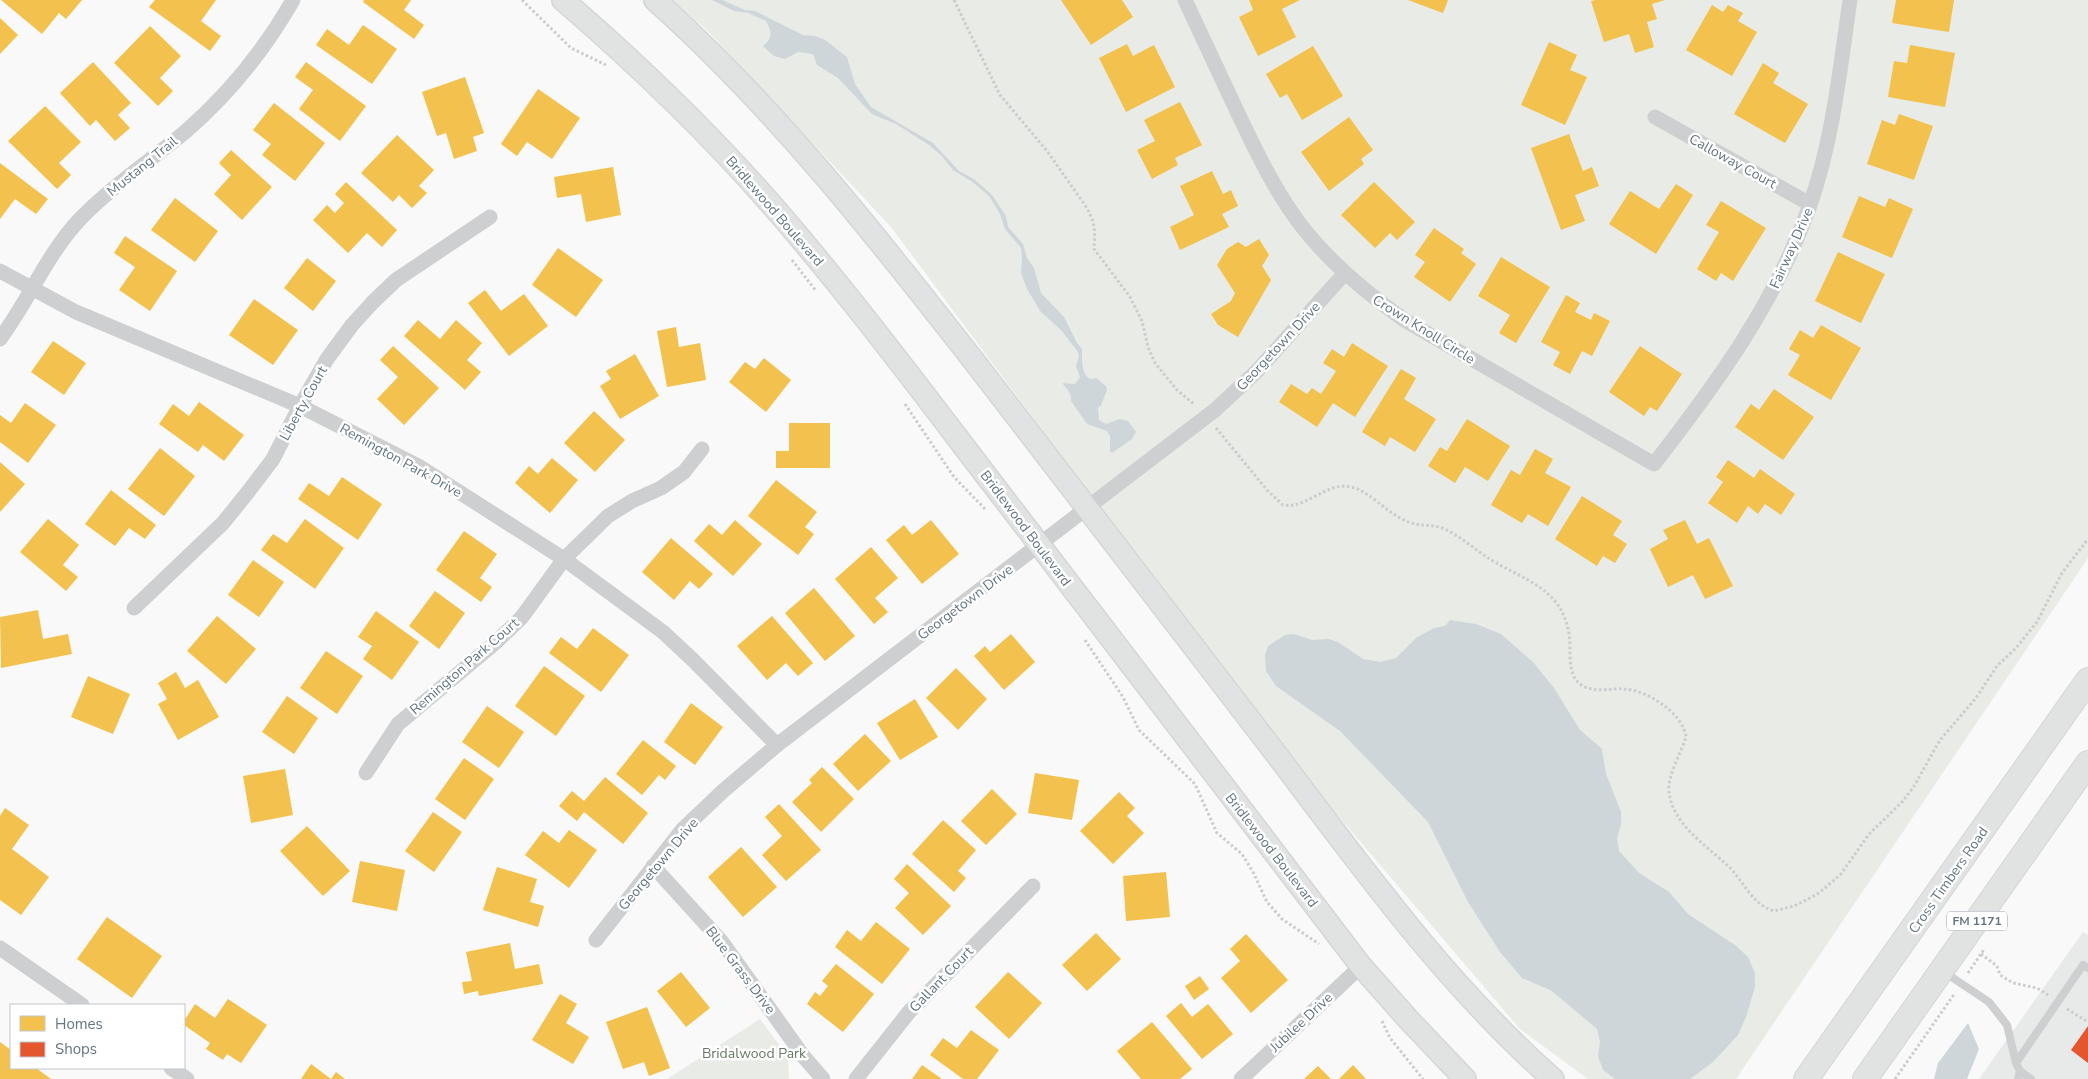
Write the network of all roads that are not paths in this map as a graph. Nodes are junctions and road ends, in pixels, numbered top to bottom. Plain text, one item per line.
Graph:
1 (293, 0) edge
2 (563, 0) edge
3 (656, 0) edge
4 (1185, 0) edge
5 (1850, 0) edge
6 (1655, 117) dead end
7 (1810, 204) junction
8 (490, 217) dead end
9 (0, 271) edge
10 (1345, 273) junction
11 (31, 288) junction
12 (0, 339) edge
13 (300, 406) junction
14 (702, 449) dead end
15 (1654, 464) joint
16 (1088, 508) junction
17 (1040, 546) junction
18 (564, 559) junction
19 (134, 608) dead end
20 (2088, 680) edge
21 (776, 745) junction
22 (2088, 763) edge
23 (366, 773) dead end
24 (653, 866) junction
25 (1034, 886) dead end
26 (596, 940) dead end
27 (0, 948) edge
28 (1361, 966) junction
29 (2088, 968) edge
30 (1942, 971) junction
31 (81, 1004) edge
32 (2016, 1063) junction
33 (172, 1069) edge
34 (2019, 1075) edge
35 (187, 1079) edge
36 (823, 1079) edge
37 (856, 1079) edge
38 (1241, 1079) edge
39 (1465, 1079) edge
40 (1553, 1079) edge
41 (1806, 1079) edge
42 (1865, 1079) edge
43 (2031, 1079) edge

1 - 11 street, Mustang Trail
2 - 17 main road, Bridlewood Boulevard
3 - 16 main road
4 - 10 street, Crown Knoll Circle
5 - 7 street, Fairway Drive
6 - 7 street, Calloway Court
7 - 15 street, Fairway Drive
8 - 13 street, Liberty Court
9 - 11 street, Remington Park Drive
10 - 15 street, Crown Knoll Circle
10 - 16 street, Georgetown Drive
11 - 12 street, Mustang Trail
11 - 13 street, Remington Park Drive
13 - 18 street, Remington Park Drive
13 - 19 street, Liberty Court
14 - 18 street, Remington Park Court
16 - 17 street, Georgetown Drive
16 - 40 main road
17 - 21 street, Georgetown Drive
17 - 28 main road, Bridlewood Boulevard
18 - 21 street, Remington Park Drive
18 - 23 street, Remington Park Court
20 - 41 main road, Cross Timbers Road / FM 1171
21 - 24 street, Georgetown Drive
22 - 30 main road, FM 1171
24 - 26 street, Georgetown Drive
24 - 36 street, Blue Grass Drive
25 - 37 street, Gallant Court
27 - 31 street
28 - 38 street, Jubilee Drive
28 - 39 main road, Bridlewood Boulevard
29 - 32 lane
30 - 32 lane
30 - 42 main road, FM 1171
32 - 34 lane
33 - 35 street
34 - 43 lane

